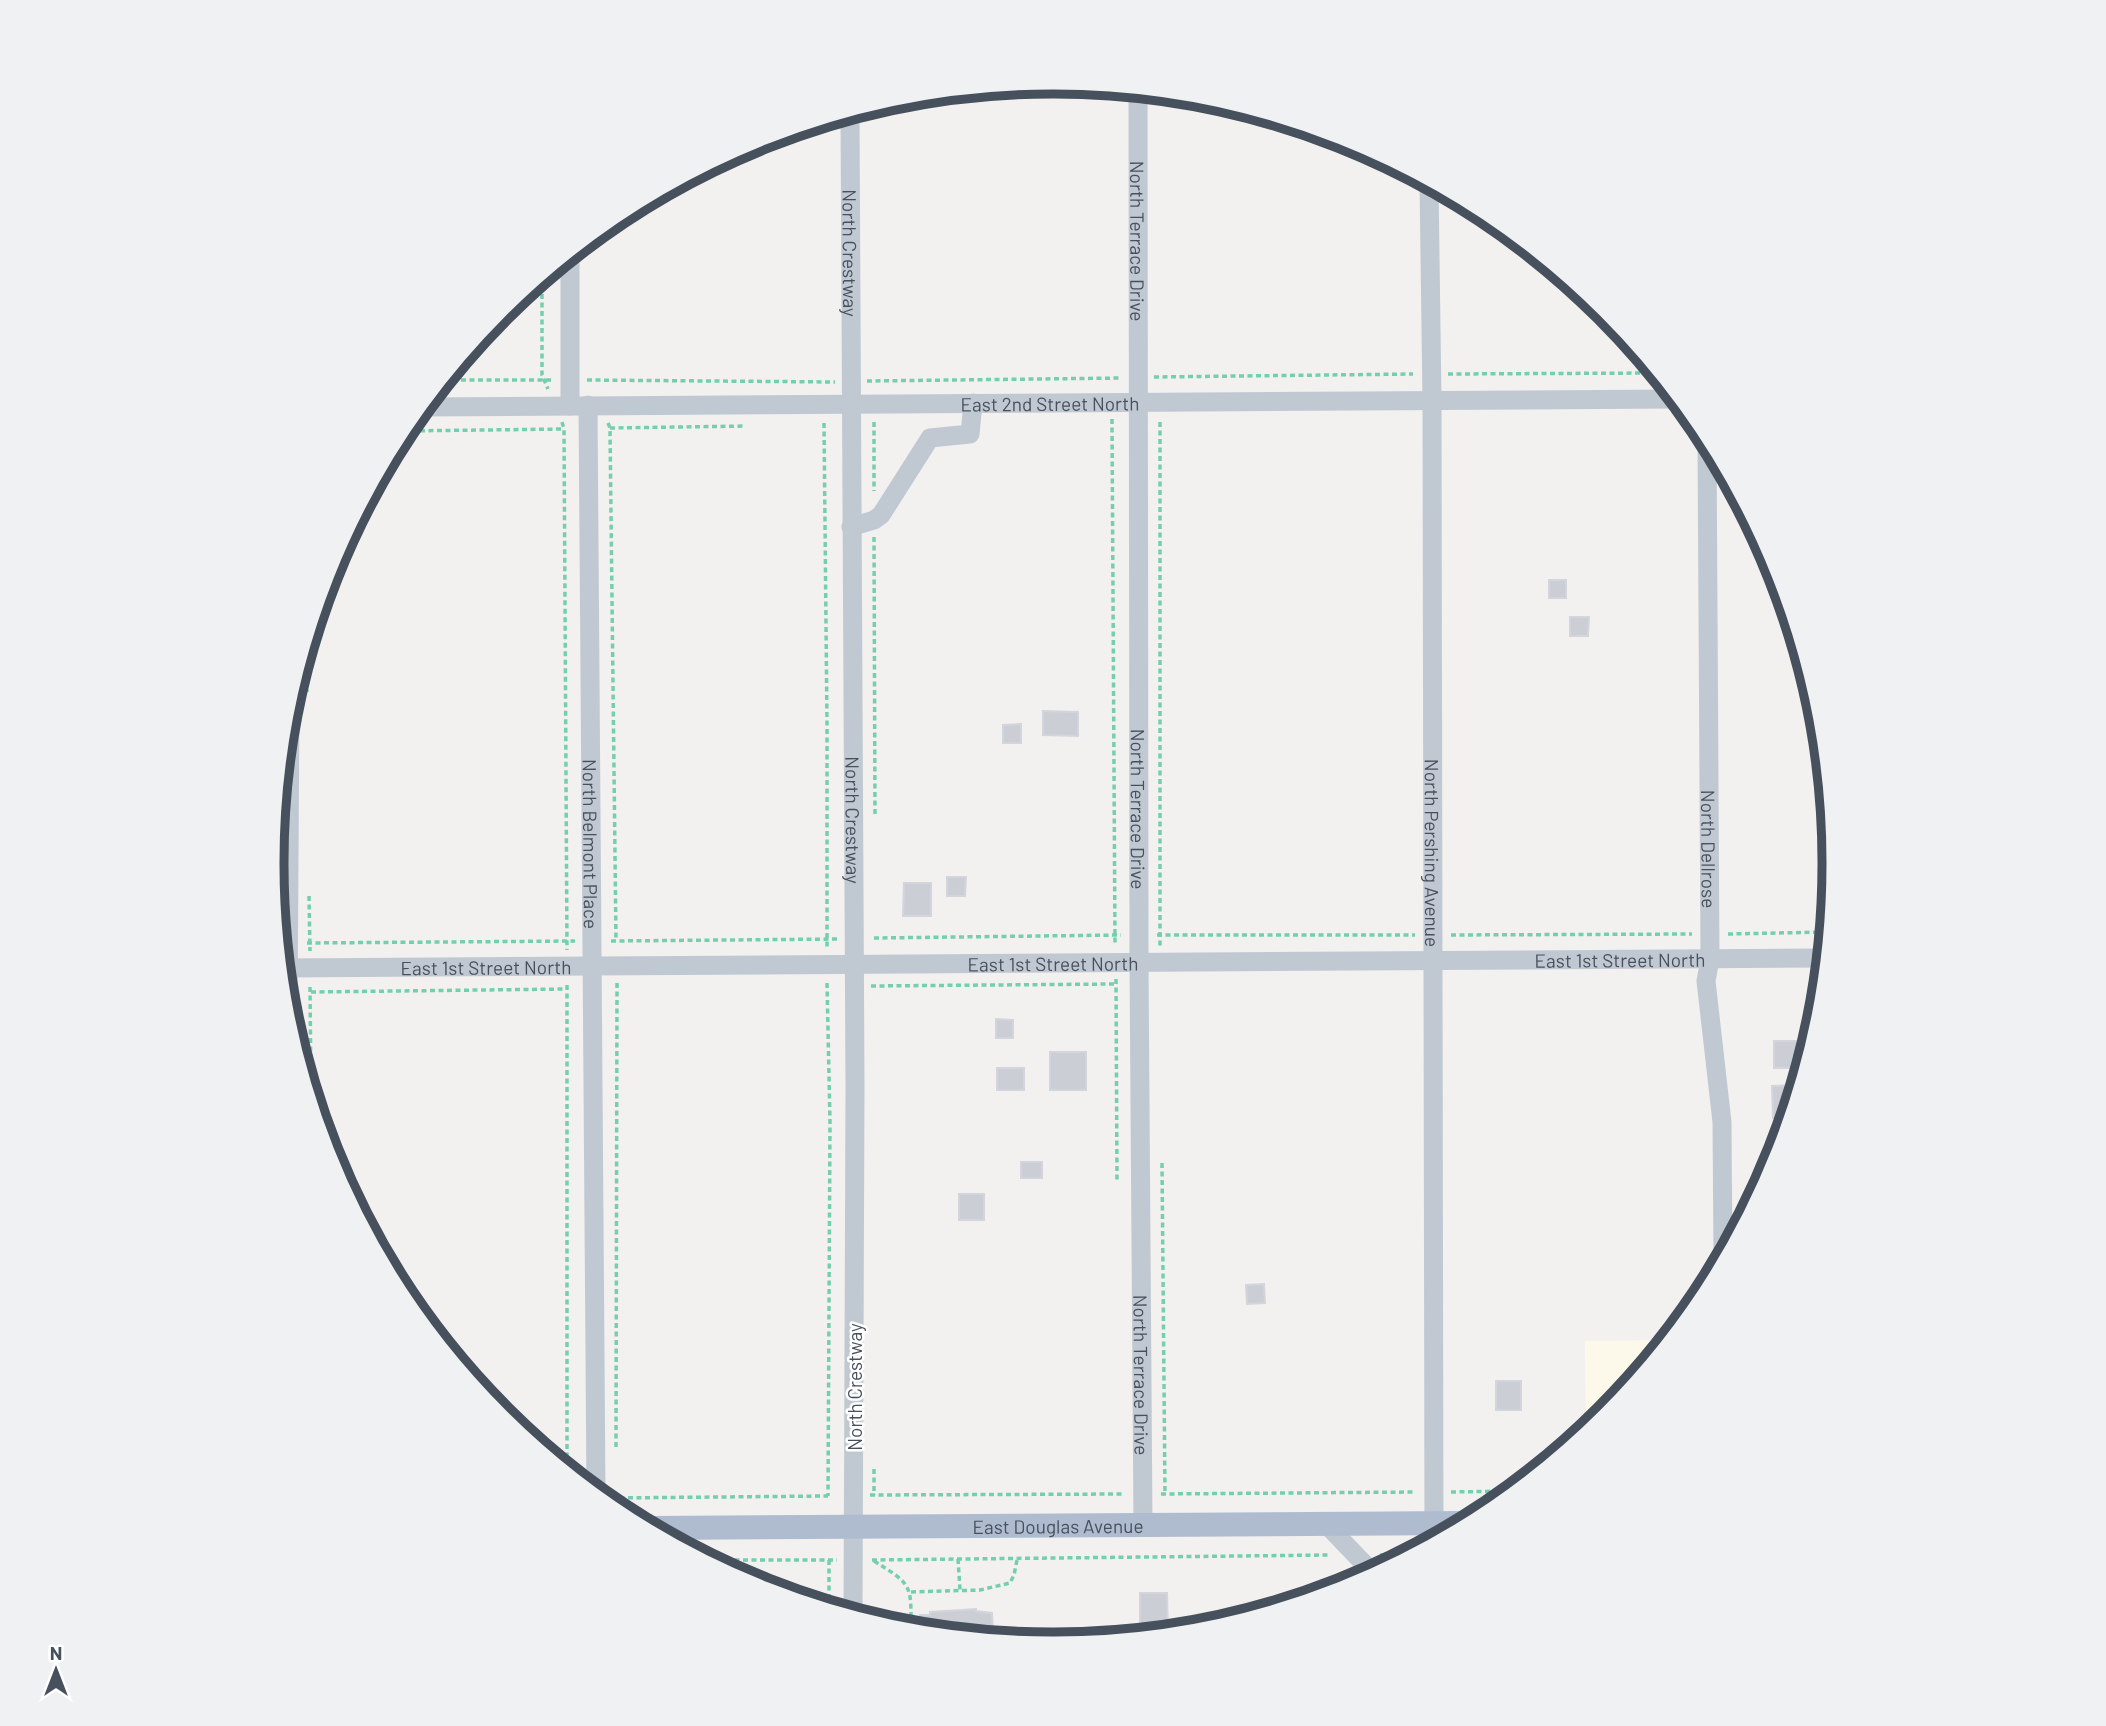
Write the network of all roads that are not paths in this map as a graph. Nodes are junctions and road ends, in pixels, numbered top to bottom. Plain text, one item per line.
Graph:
1 (1138, 100) edge
2 (850, 122) edge
3 (1429, 193) edge
4 (570, 265) edge
5 (1666, 399) edge
6 (1432, 401) junction
7 (1138, 402) junction
8 (973, 403) junction
9 (850, 404) junction
10 (578, 406) junction
11 (435, 407) edge
12 (1707, 460) edge
13 (851, 527) junction
14 (290, 776) edge
15 (289, 943) edge
16 (1815, 958) edge
17 (1710, 959) junction
18 (1433, 961) junction
19 (1139, 963) junction
20 (855, 965) junction
21 (592, 966) junction
22 (292, 968) edge
23 (1723, 1240) edge
24 (596, 1481) edge
25 (1325, 1523) junction
26 (1143, 1525) junction
27 (853, 1527) junction
28 (667, 1528) edge
29 (1434, 1531) edge
30 (1432, 1532) edge
31 (1365, 1565) edge
32 (855, 1605) edge

1 - 7 street, North Terrace Drive
2 - 9 street, North Crestway
3 - 6 street, North Pershing Avenue
4 - 10 street, North Belmont Place
5 - 6 street, East 2nd Street North
6 - 7 street, East 2nd Street North
6 - 18 street, North Pershing Avenue
7 - 8 street, East 2nd Street North
7 - 19 street, North Terrace Drive
8 - 9 street, East 2nd Street North
8 - 13 street
9 - 10 street, East 2nd Street North
9 - 13 street, North Crestway
10 - 11 street, East 2nd Street North
10 - 21 street, North Belmont Place
12 - 17 street, North Dellrose
13 - 20 street, North Crestway
14 - 15 street
16 - 17 street, East 1st Street North
17 - 18 street, East 1st Street North
17 - 23 street, North Dellrose
18 - 19 street, East 1st Street North
18 - 29 street, North Pershing Avenue
19 - 20 street, East 1st Street North
19 - 26 street, North Terrace Drive
20 - 21 street, East 1st Street North
20 - 27 street, North Crestway
21 - 22 street, East 1st Street North
21 - 24 street, North Belmont Place
25 - 26 main road, East Douglas Avenue
25 - 30 main road, East Douglas Avenue
25 - 31 street
26 - 27 main road, East Douglas Avenue
27 - 28 main road, East Douglas Avenue
27 - 32 street, North Crestway

